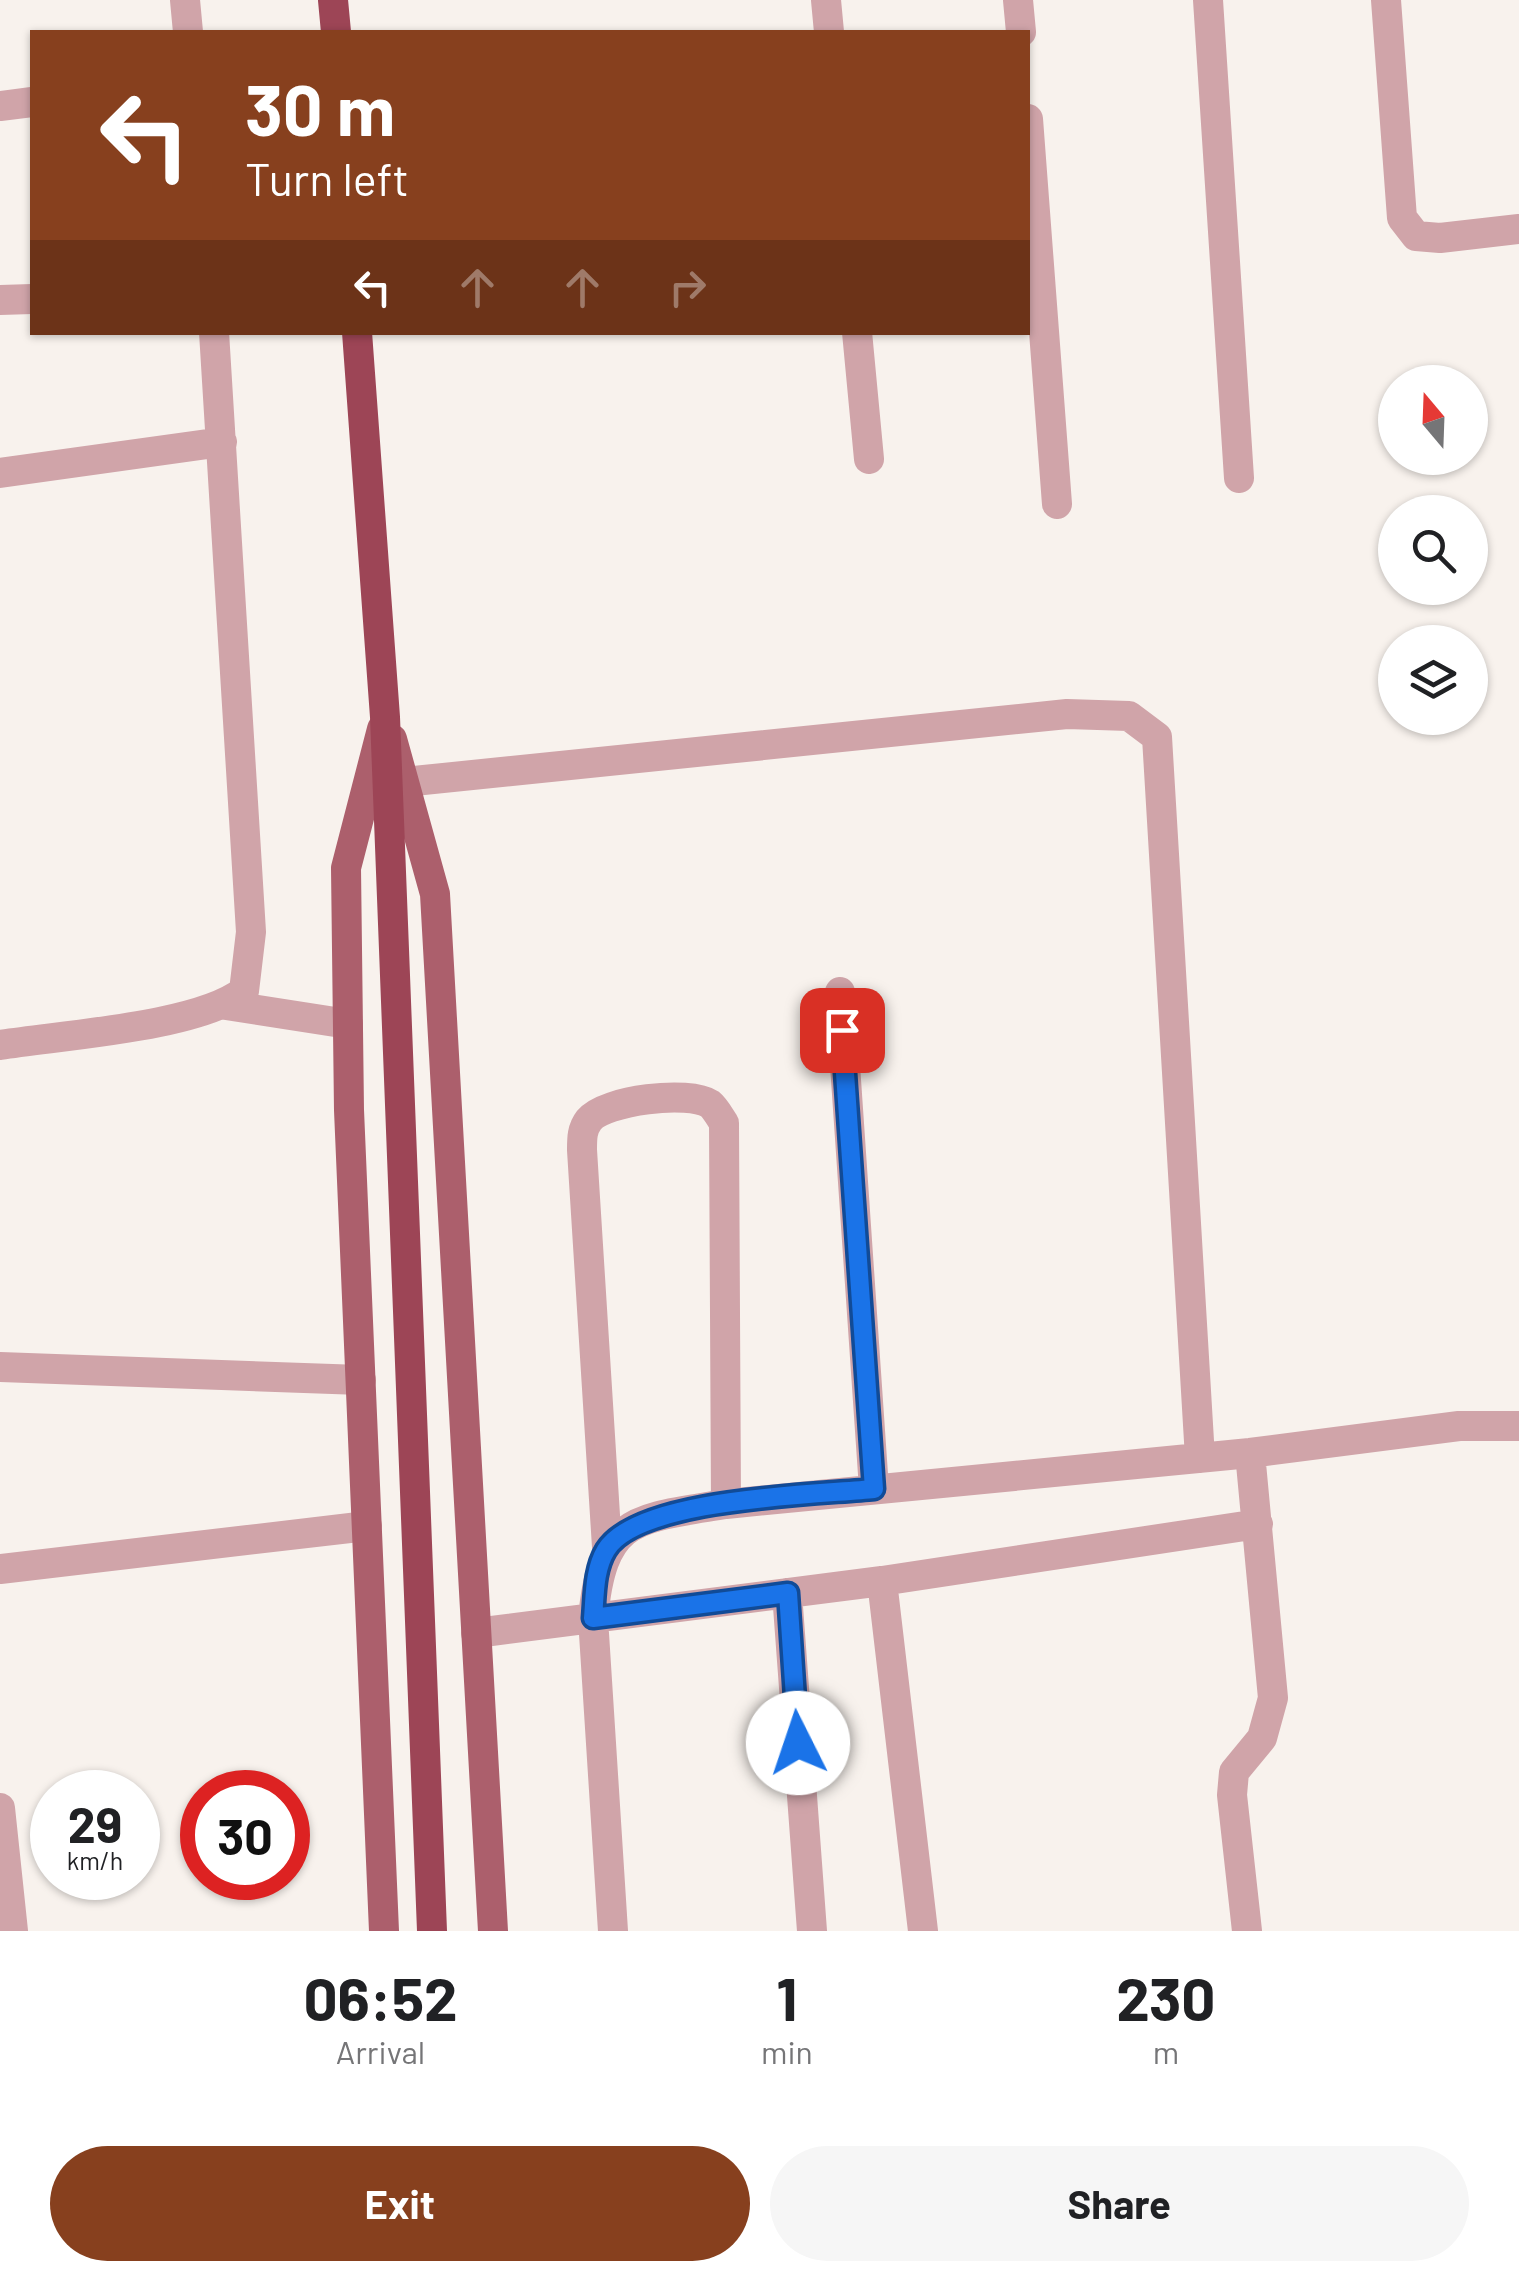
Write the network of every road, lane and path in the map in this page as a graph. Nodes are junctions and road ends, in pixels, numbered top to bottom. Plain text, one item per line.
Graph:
1 (185, 0) edge
2 (333, 0) edge
3 (826, 0) edge
4 (1018, 0) edge
5 (1208, 0) edge
6 (1386, 0) edge
7 (188, 30) edge
8 (336, 30) edge
9 (830, 30) edge
10 (1021, 30) edge
11 (30, 102) edge
12 (0, 106) edge
13 (1030, 146) edge
14 (1519, 229) edge
15 (30, 299) edge
16 (0, 300) edge
17 (214, 335) edge
18 (358, 335) edge
19 (857, 335) edge
20 (222, 442) junction
21 (869, 459) dead end
22 (0, 473) edge
23 (1239, 478) dead end
24 (1057, 504) dead end
25 (386, 717) junction
26 (404, 782) junction
27 (840, 992) dead end
28 (226, 1005) junction
29 (348, 1024) junction
30 (0, 1045) edge
31 (0, 1368) edge
32 (361, 1380) junction
33 (1519, 1426) edge
34 (1250, 1453) junction
35 (1200, 1458) junction
36 (874, 1489) junction
37 (726, 1504) junction
38 (1258, 1524) junction
39 (367, 1526) junction
40 (607, 1548) junction
41 (0, 1570) edge
42 (882, 1581) junction
43 (788, 1593) junction
44 (593, 1618) junction
45 (476, 1633) junction
46 (0, 1808) edge
47 (3, 1860) edge
48 (13, 1931) edge
49 (384, 1931) edge
50 (432, 1931) edge
51 (494, 1931) edge
52 (612, 1931) edge
53 (812, 1931) edge
54 (923, 1931) edge
55 (1247, 1931) edge

1 - 7 street
2 - 8 highway
3 - 9 street
4 - 10 street
5 - 23 street
6 - 14 street
11 - 12 street
13 - 24 street
15 - 16 street
17 - 20 street
18 - 25 highway
19 - 21 street
20 - 22 street
20 - 28 street
25 - 26 main road
25 - 29 main road
25 - 50 highway
26 - 35 street
26 - 45 main road
27 - 36 street
28 - 29 street
28 - 30 street
29 - 32 main road
31 - 32 street
32 - 39 main road
33 - 34 street
34 - 35 street
34 - 38 street
35 - 36 street
36 - 37 street
37 - 40 street
37 - 40 street
38 - 42 street
38 - 55 street
39 - 41 street
39 - 49 main road
40 - 44 street
42 - 43 street
42 - 54 street
43 - 44 street
43 - 53 street
44 - 45 street
44 - 52 street
45 - 51 main road
46 - 47 street
47 - 48 street

